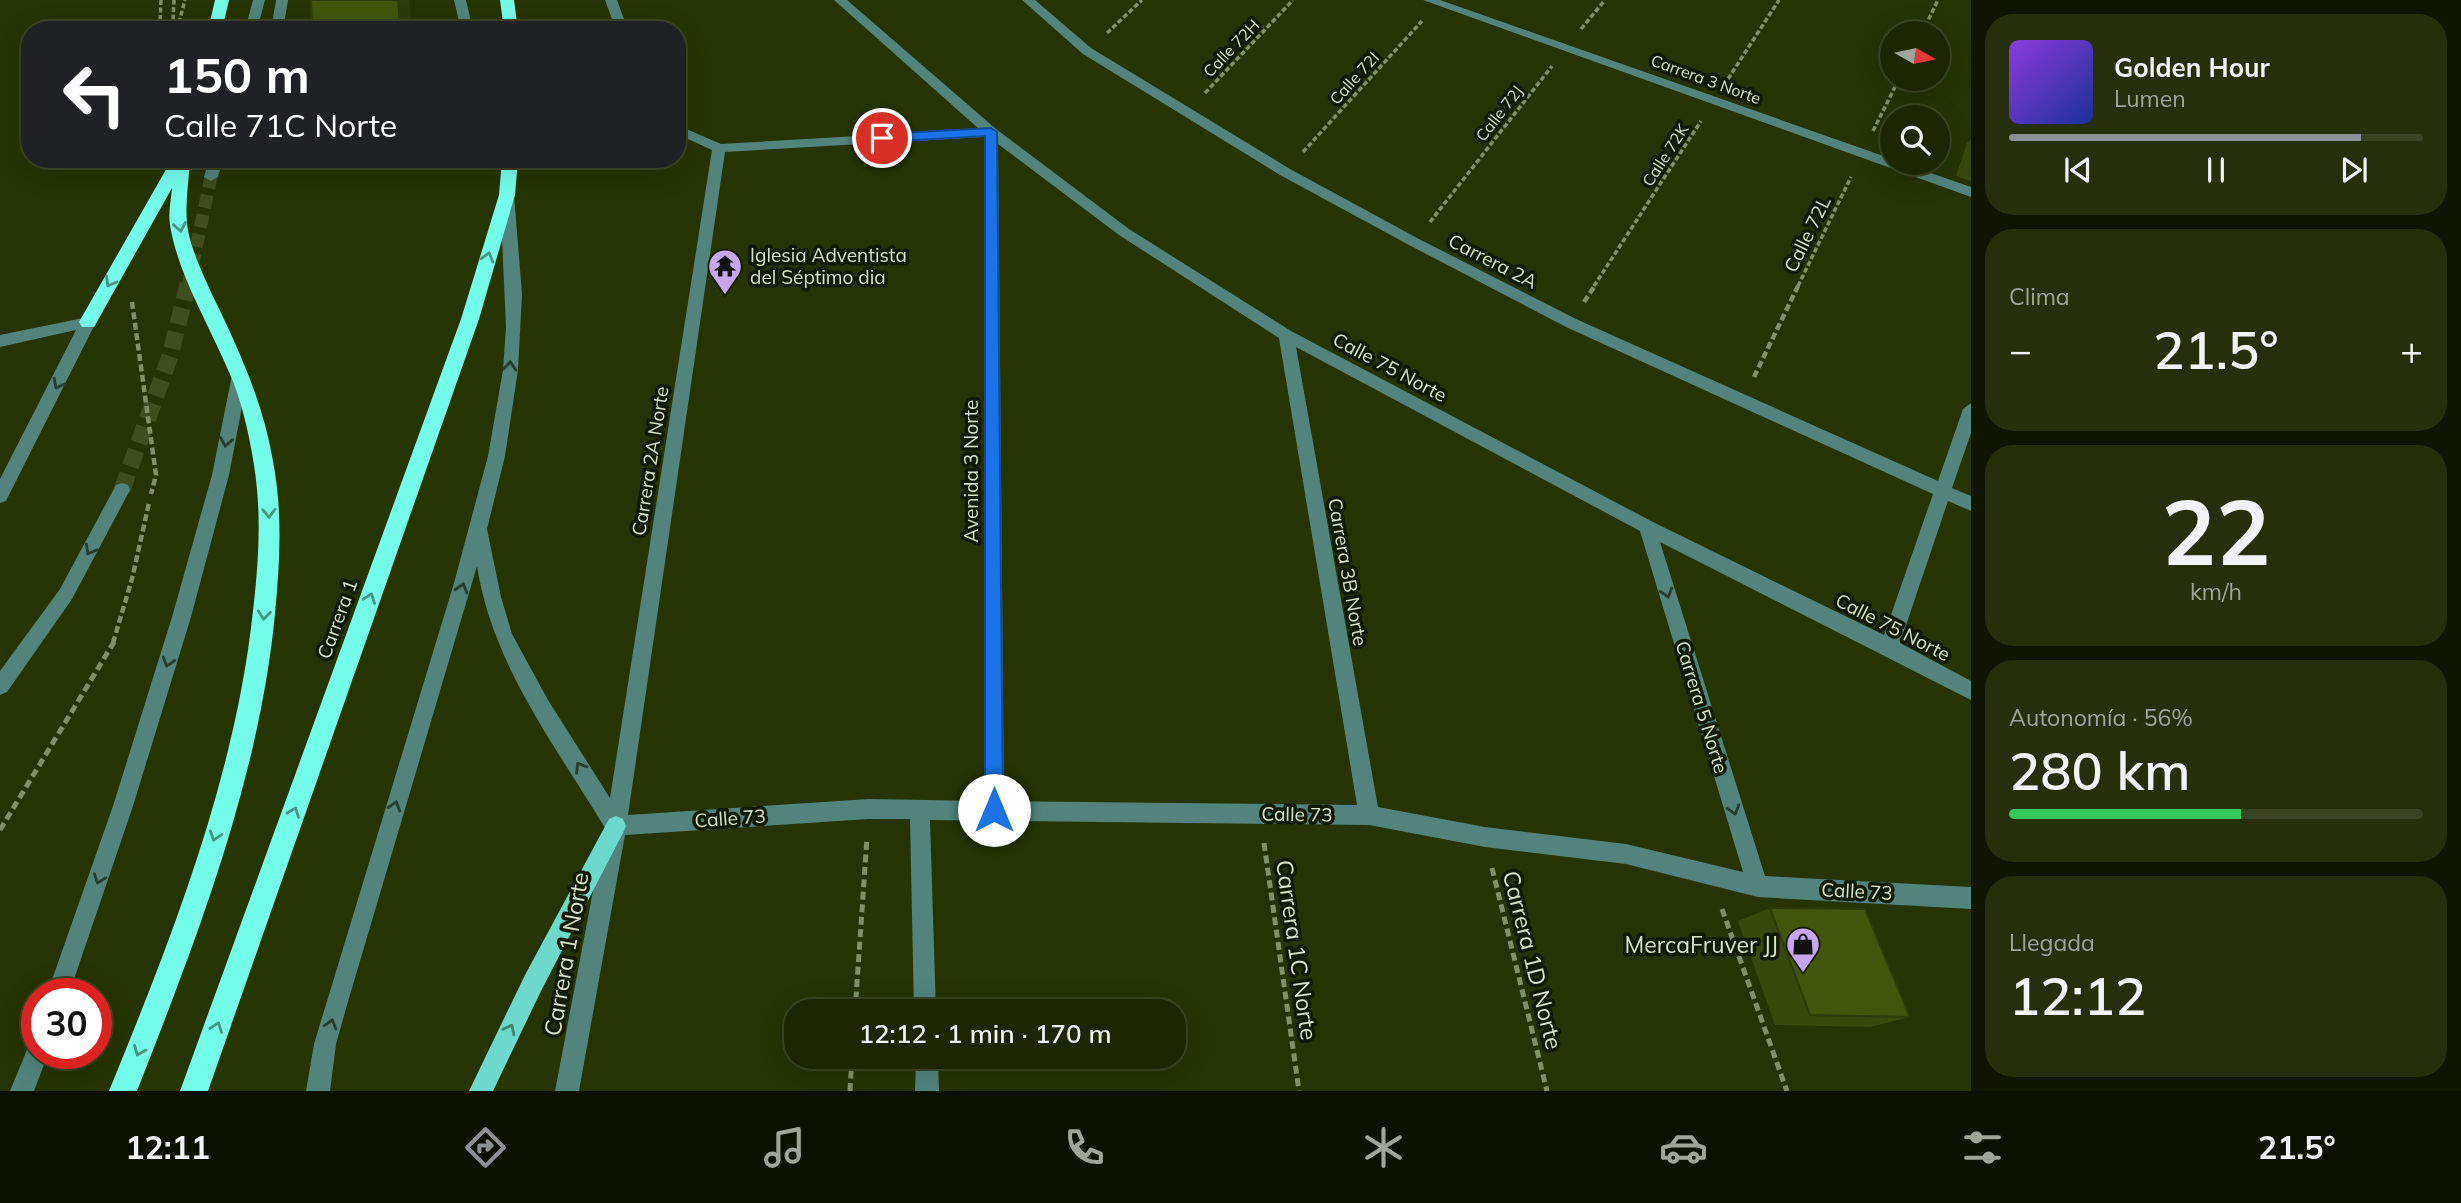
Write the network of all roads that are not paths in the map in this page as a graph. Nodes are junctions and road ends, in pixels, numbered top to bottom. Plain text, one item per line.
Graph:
1 (222, 0) edge
2 (259, 0) edge
3 (282, 0) edge
4 (507, 0) edge
5 (611, 0) edge
6 (840, 0) edge
7 (1028, 0) edge
8 (1434, 2) edge
9 (217, 21) edge
10 (253, 21) edge
11 (278, 21) edge
12 (510, 21) edge
13 (619, 21) edge
14 (991, 132) junction
15 (686, 133) edge
16 (719, 148) junction
17 (176, 168) edge
18 (181, 168) edge
19 (214, 168) edge
20 (509, 168) edge
21 (211, 177) tunnel mouth
22 (1971, 192) edge
23 (507, 195) junction
24 (88, 322) junction
25 (1286, 335) junction
26 (0, 341) edge
27 (240, 375) junction
28 (1971, 409) edge
29 (122, 490) tunnel mouth
30 (1943, 491) junction
31 (0, 496) edge
32 (1971, 504) edge
33 (480, 527) junction
34 (1647, 527) junction
35 (1889, 647) junction
36 (0, 686) edge
37 (1971, 691) edge
38 (920, 809) junction
39 (994, 810) junction
40 (1369, 815) junction
41 (616, 826) junction
42 (1758, 886) junction
43 (1970, 900) edge
44 (64, 978) edge
45 (925, 999) edge
46 (30, 1069) edge
47 (927, 1069) edge
48 (22, 1091) edge
49 (123, 1091) edge
50 (194, 1091) edge
51 (318, 1091) edge
52 (481, 1091) edge
53 (567, 1091) edge
54 (928, 1091) edge

1 - 9 highway
2 - 10 street
3 - 11 street
4 - 12 highway
5 - 13 street
6 - 14 street, Calle 75 Norte
7 - 30 street, Carrera 2A
8 - 22 street, Carrera 3 Norte
14 - 16 street
14 - 25 street, Calle 75 Norte
14 - 39 street, Avenida 3 Norte
15 - 16 street
16 - 41 street, Carrera 2A Norte
17 -> 24 highway
18 -> 27 highway
19 - 21 street
20 - 23 highway, Carrera 1
33 -> 23 street
50 -> 23 highway, Carrera 1
24 - 26 street
24 -> 31 street
25 - 34 street, Calle 75 Norte
25 - 40 street, Carrera 3B Norte
27 -> 44 street
27 -> 49 highway
28 - 30 street
29 -> 36 street
30 - 32 street, Carrera 2A
30 - 35 street
41 -> 33 street
51 -> 33 street
34 - 35 street, Calle 75 Norte
34 -> 42 street, Carrera 5 Norte
35 - 37 street, Calle 75 Norte
38 - 39 street, Calle 73
38 - 41 street, Calle 73
38 - 45 street
39 - 40 street, Calle 73
40 - 42 street, Calle 73
52 -> 41 main road
41 - 53 street, Carrera 1 Norte
42 - 43 street, Calle 73
46 - 48 street
47 - 54 street

